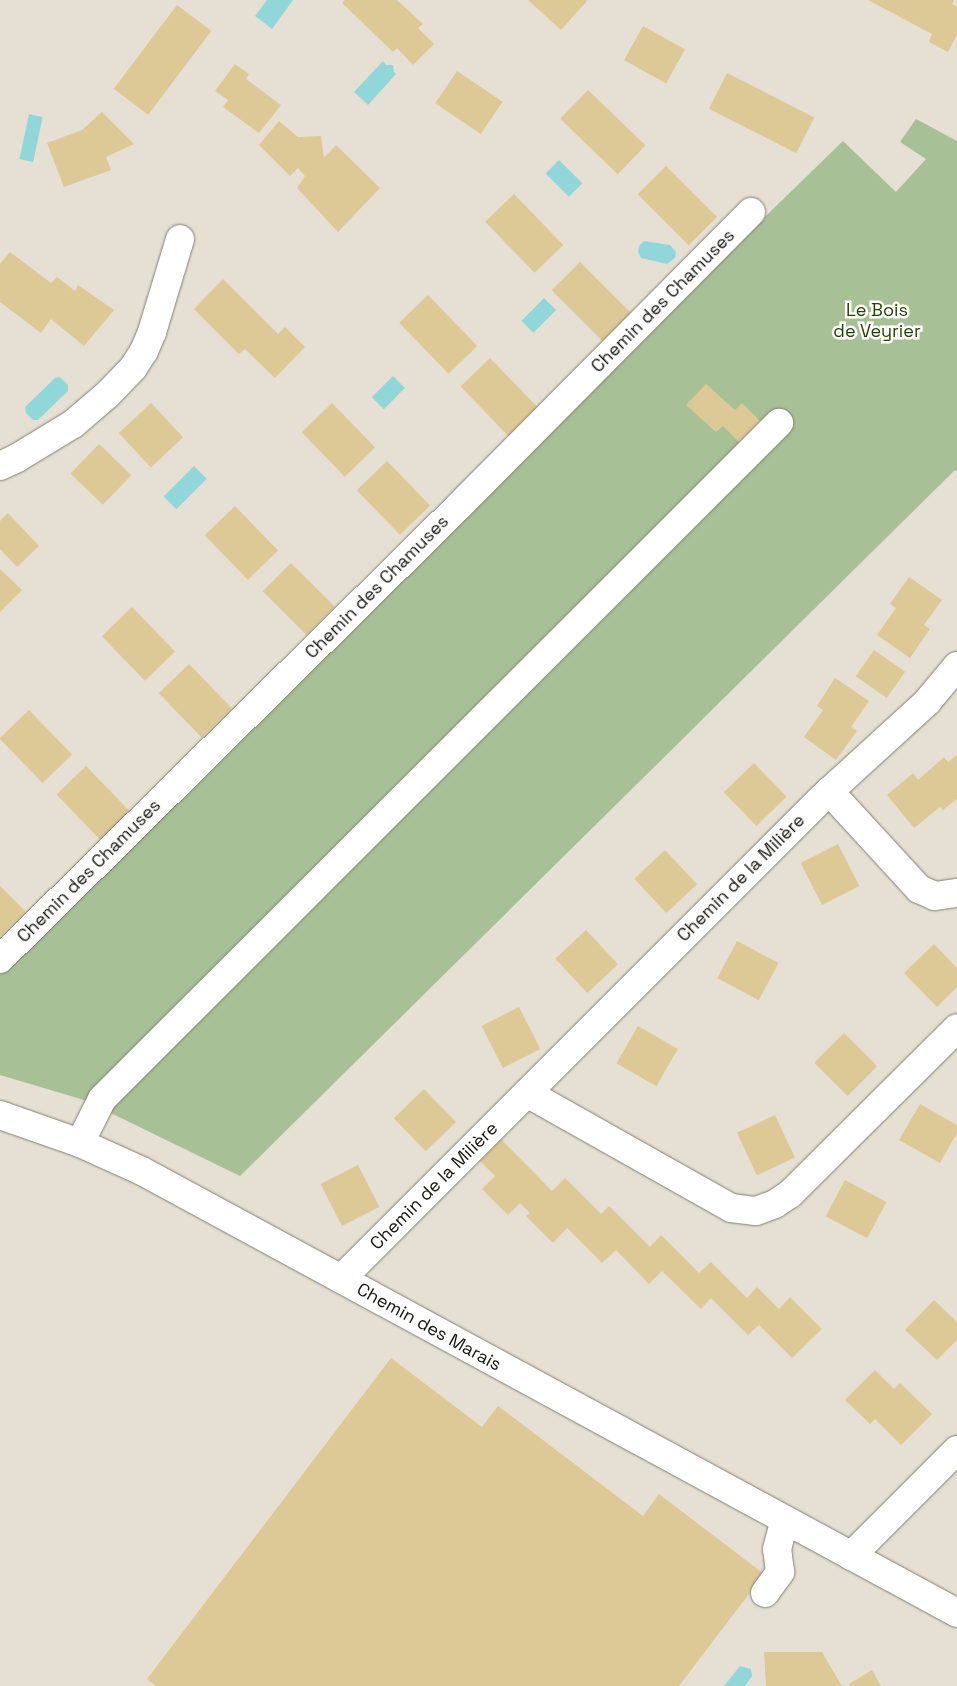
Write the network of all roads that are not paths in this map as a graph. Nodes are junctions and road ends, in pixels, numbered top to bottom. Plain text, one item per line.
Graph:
1 (751, 212) dead end
2 (180, 239) dead end
3 (779, 423) dead end
4 (0, 466) edge
5 (957, 666) edge
6 (829, 792) junction
7 (957, 893) edge
8 (0, 960) edge
9 (957, 1028) edge
10 (527, 1093) junction
11 (0, 1115) edge
12 (80, 1143) junction
13 (341, 1278) junction
14 (957, 1450) edge
15 (785, 1520) junction
16 (851, 1556) junction
17 (766, 1593) dead end
18 (957, 1613) edge

1 - 8 street, Chemin des Chamuses
2 - 4 street
3 - 12 street
5 - 6 street, Chemin de la Milière
6 - 7 street
6 - 10 street, Chemin de la Milière
9 - 10 street
10 - 13 street, Chemin de la Milière
11 - 12 street, Chemin des Marais
12 - 13 street, Chemin des Marais
13 - 15 street, Chemin des Marais
14 - 16 street
15 - 16 street, Chemin des Marais
15 - 17 street
16 - 18 street, Chemin des Marais

